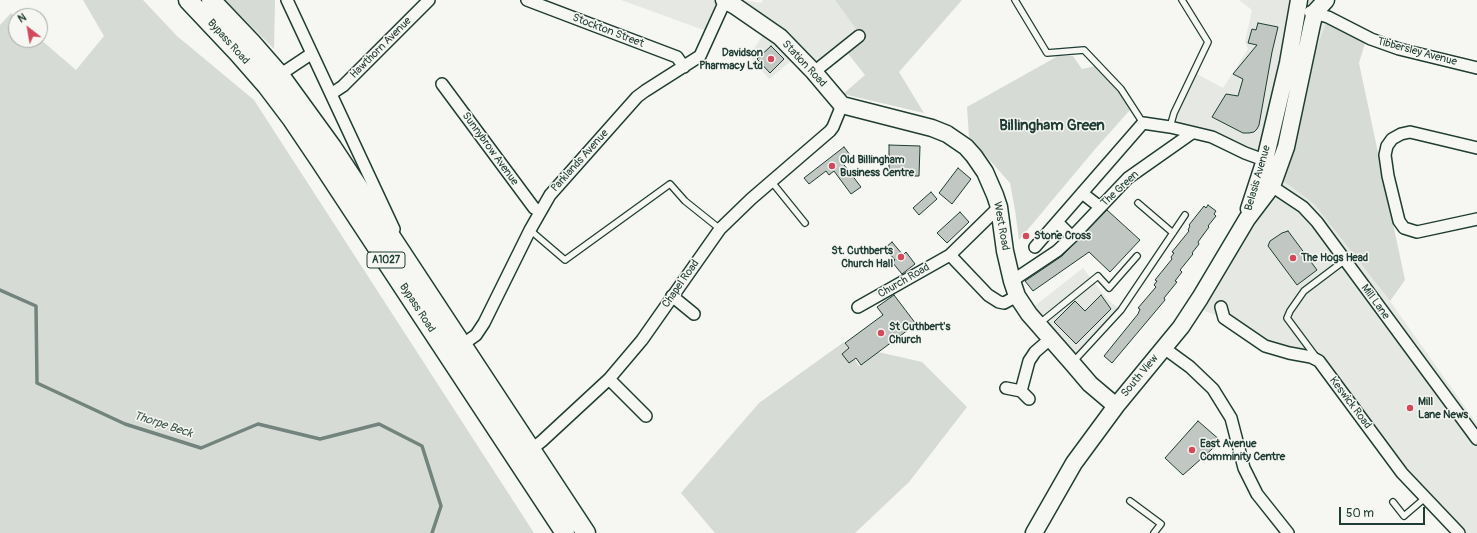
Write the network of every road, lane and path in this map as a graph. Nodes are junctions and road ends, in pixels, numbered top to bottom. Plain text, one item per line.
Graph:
1 (188, 0) edge
2 (211, 0) edge
3 (287, 0) edge
4 (429, 0) edge
5 (527, 0) edge
6 (724, 0) edge
7 (1015, 0) edge
8 (1182, 0) edge
9 (1326, 0) edge
10 (1298, 5) edge
11 (1316, 12) junction
12 (859, 36) dead end
13 (312, 54) junction
14 (684, 67) junction
15 (1477, 68) edge
16 (814, 72) junction
17 (272, 80) junction
18 (442, 84) dead end
19 (331, 94) junction
20 (842, 105) junction
21 (1143, 123) junction
22 (1170, 127) junction
23 (1192, 133) junction
24 (1477, 148) edge
25 (1265, 160) junction
26 (1280, 166) junction
27 (771, 181) junction
28 (1266, 182) junction
29 (1082, 193) junction
30 (1138, 203) dead end
31 (999, 208) junction
32 (1100, 208) junction
33 (540, 211) junction
34 (1185, 215) dead end
35 (1247, 219) joint
36 (1477, 219) edge
37 (805, 222) dead end
38 (1057, 222) junction
39 (720, 229) junction
40 (530, 230) junction
41 (1173, 233) junction
42 (1072, 236) junction
43 (1035, 248) dead end
44 (950, 255) junction
45 (1137, 256) dead end
46 (1345, 260) junction
47 (412, 266) junction
48 (1015, 289) junction
49 (672, 296) junction
50 (858, 307) dead end
51 (1221, 307) dead end
52 (694, 314) dead end
53 (1038, 325) junction
54 (1050, 339) junction
55 (462, 345) junction
56 (1164, 348) junction
57 (1319, 361) junction
58 (1072, 363) junction
59 (609, 379) junction
60 (1006, 388) dead end
61 (1116, 406) junction
62 (646, 416) dead end
63 (1477, 439) edge
64 (531, 450) junction
65 (516, 460) junction
66 (1425, 498) junction
67 (1130, 501) dead end
68 (1393, 502) dead end
69 (565, 533) edge
70 (586, 533) edge
71 (1034, 533) edge
72 (1154, 533) edge
73 (1288, 533) edge
74 (1459, 533) edge

1 - 17 main road, Bypass Road / A1027
2 - 17 main road, Bypass Road / A1027
3 - 13 street, Bypass Road
4 - 19 street, Hawthorn Avenue
5 - 14 street, Stockton Street
6 - 14 street, Parklands Avenue
6 - 16 main road, Station Road
7 - 21 lane
8 - 22 lane
9 - 11 main road, Belasis Avenue
10 - 11 street, Tibbersley Avenue
10 - 25 main road, Belasis Avenue
11 - 15 street, Tibbersley Avenue
11 - 26 main road, Belasis Avenue
12 - 16 street
13 - 17 street
13 - 19 street, Bypass Road
14 - 33 street, Parklands Avenue
16 - 20 main road, Station Road
17 - 47 main road, Bypass Road / A1027
17 - 65 main road, Bypass Road / A1027
18 - 33 street, Sunnybrow Avenue
19 - 47 street, Bypass Road
20 - 27 street, Chapel Road
20 - 31 main road, West Road
21 - 22 street
21 - 29 street
22 - 23 street
23 - 25 street
23 - 32 street, The Green
24 - 36 street
25 - 26 street
25 - 28 main road, Belasis Avenue
26 - 28 main road, Belasis Avenue
27 - 37 lane
27 - 39 street, Chapel Road
28 - 35 main road, Belasis Avenue
28 - 46 street, Mill Lane
29 - 32 street
29 - 38 street
30 - 41 lane
31 - 44 street, Church Road
31 - 48 main road, West Road
32 - 42 street, The Green
33 - 40 street, Parklands Avenue
34 - 41 lane
35 - 56 main road, South View
38 - 42 street
38 - 43 street
39 - 40 lane
39 - 49 street, Chapel Road
40 - 55 street, Parklands Avenue
41 - 58 lane
42 - 48 street, The Green
44 - 48 street
44 - 50 street, Church Road
45 - 53 lane
46 - 57 lane
46 - 63 street, Mill Lane
47 - 55 main road, Bypass Road / A1027
48 - 53 main road, West Road
49 - 52 street
49 - 59 street, Chapel Road
51 - 57 street
53 - 54 main road, West Road
54 - 58 main road, West Road
54 - 60 street
55 - 64 main road, Bypass Road / A1027
56 - 61 main road, South View
56 - 73 street
57 - 66 street, Keswick Road
58 - 61 main road, West Road
59 - 62 street
59 - 64 street, Chapel Road
61 - 71 main road, South View
64 - 65 street, Chapel Road
64 - 70 main road, Bypass Road / A1027
65 - 69 main road, Bypass Road / A1027
66 - 68 lane
66 - 74 street, Keswick Road
67 - 72 lane

